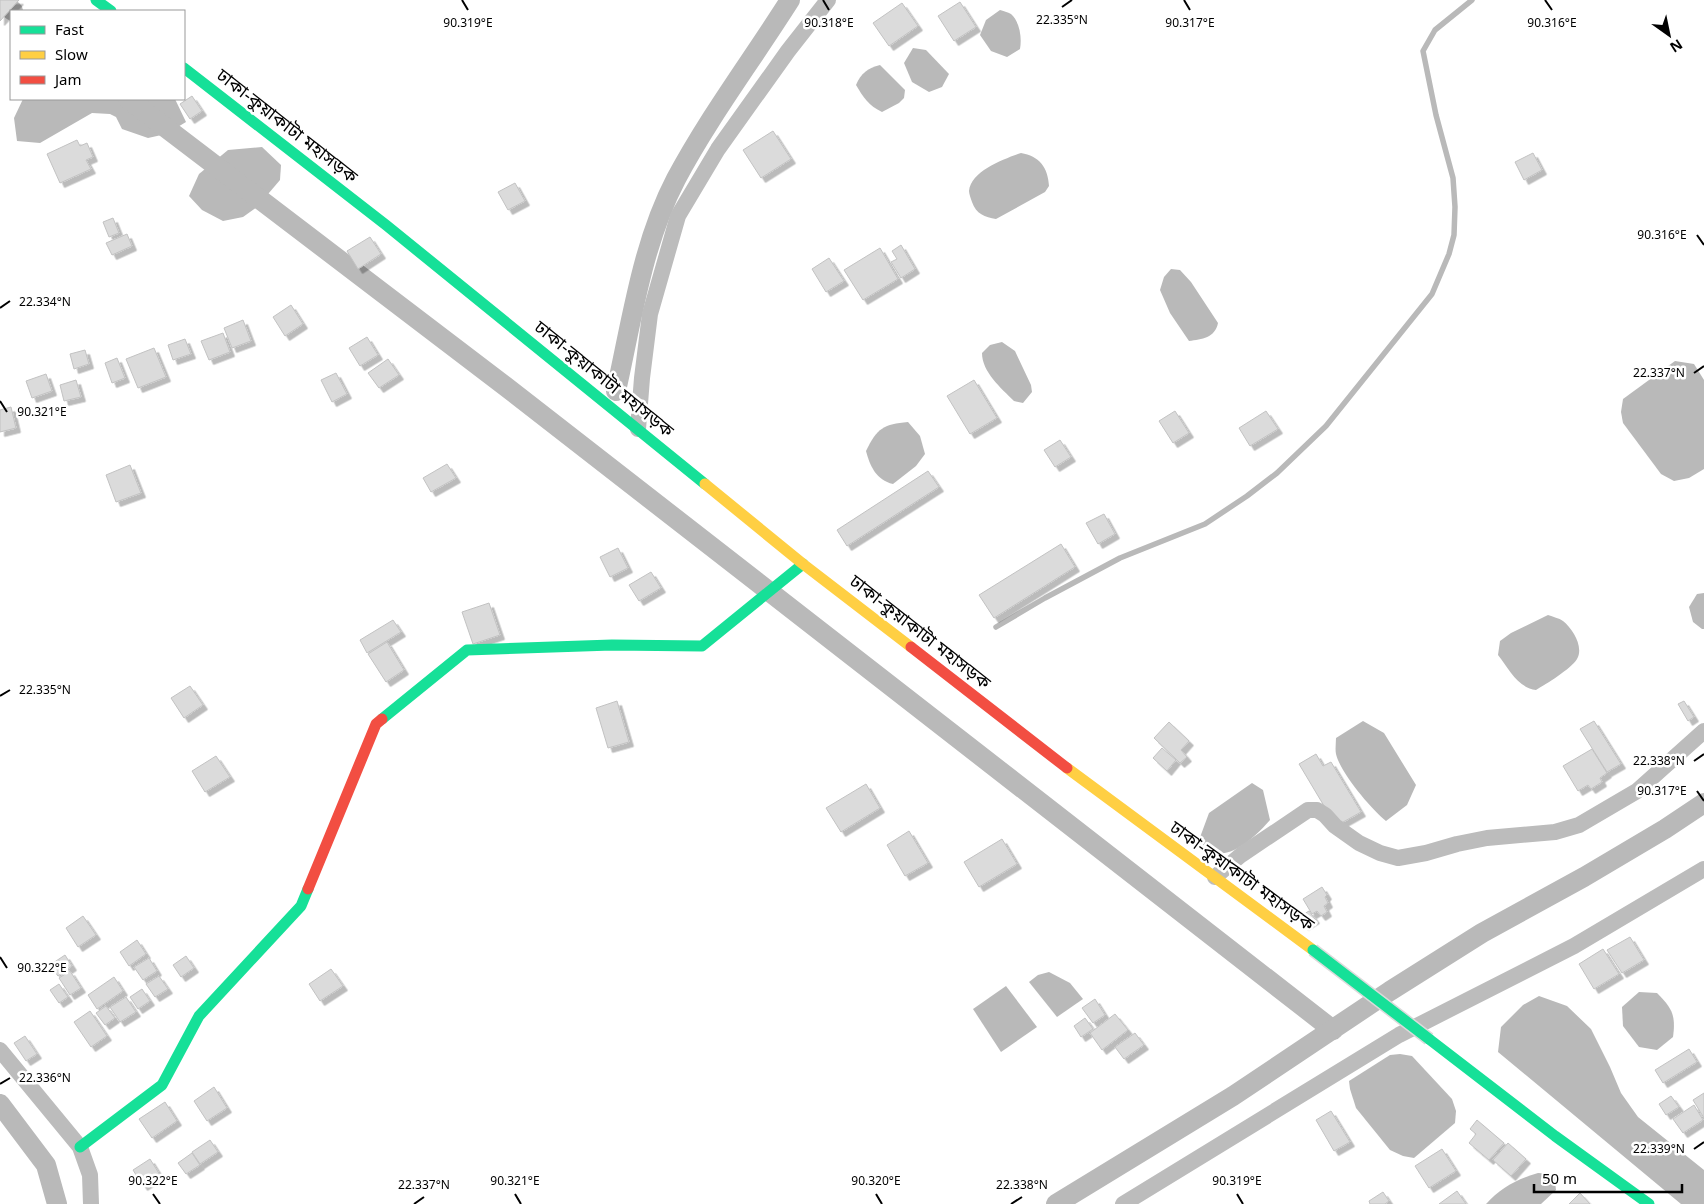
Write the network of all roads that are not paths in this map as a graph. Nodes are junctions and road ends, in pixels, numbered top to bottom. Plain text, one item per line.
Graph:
1 (96, 0) edge
2 (828, 0) edge
3 (110, 10) edge
4 (185, 69) edge
5 (638, 428) junction
6 (803, 564) junction
7 (1704, 731) edge
8 (1704, 869) edge
9 (1215, 878) junction
10 (0, 1050) edge
11 (80, 1147) junction
12 (92, 1204) edge
13 (1123, 1204) edge
14 (1649, 1204) edge

1 - 3 main road
2 - 5 street
4 - 5 main road, ঢাকা-কুয়াকাটা মহাসড়ক
5 - 6 main road, ঢাকা-কুয়াকাটা মহাসড়ক
6 - 9 main road, ঢাকা-কুয়াকাটা মহাসড়ক
6 - 11 main road
7 - 9 street
8 - 13 street
9 - 14 main road, ঢাকা-কুয়াকাটা মহাসড়ক, bridge
10 - 11 street
11 - 12 street

